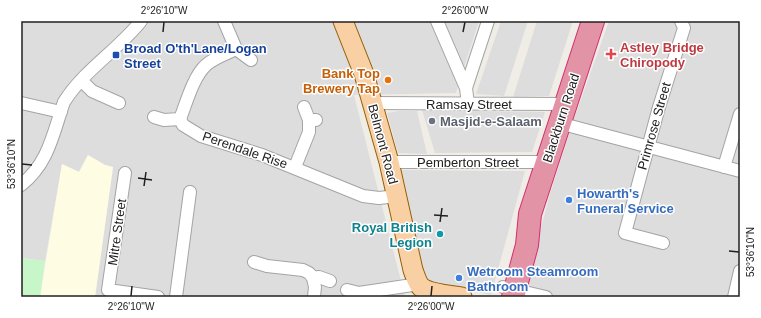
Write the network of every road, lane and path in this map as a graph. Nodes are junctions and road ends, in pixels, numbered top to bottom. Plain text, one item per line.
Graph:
1 (141, 21) edge
2 (224, 21) edge
3 (343, 21) edge
4 (437, 21) edge
5 (488, 21) edge
6 (593, 21) edge
7 (681, 21) edge
8 (236, 49) junction
9 (251, 60) dead end
10 (81, 80) junction
11 (466, 88) junction
12 (21, 103) edge
13 (119, 103) dead end
14 (372, 103) junction
15 (468, 104) junction
16 (304, 107) dead end
17 (61, 112) junction
18 (562, 114) junction
19 (740, 114) edge
20 (154, 117) dead end
21 (180, 119) junction
22 (648, 146) junction
23 (389, 162) junction
24 (547, 162) junction
25 (295, 167) junction
26 (724, 167) junction
27 (740, 171) edge
28 (125, 173) dead end
29 (21, 185) edge
30 (190, 192) dead end
31 (397, 196) junction
32 (662, 243) dead end
33 (254, 262) dead end
34 (740, 274) edge
35 (313, 278) junction
36 (330, 281) dead end
37 (419, 288) edge
38 (347, 290) dead end
39 (508, 292) edge
40 (158, 297) edge
41 (176, 297) edge
42 (314, 297) edge
43 (462, 297) edge
44 (546, 297) edge
45 (734, 297) edge

1 - 10 street
2 - 8 street
3 - 14 main road, Belmont Road
4 - 11 street
5 - 11 street
6 - 18 highway, Blackburn Road
7 - 22 street, Primrose Street
8 - 9 street
8 - 21 street
10 - 13 street
10 - 17 street
11 - 15 street
12 - 17 street
14 - 15 street, Ramsay Street
14 - 23 main road, Belmont Road
15 - 18 street, Ramsay Street
16 - 25 street, Perendale Rise
17 - 29 street
18 - 22 street, Ramsay Street
18 - 24 highway, Blackburn Road
19 - 26 street
20 - 21 street
21 - 25 street, Perendale Rise
22 - 26 street, Ramsay Street
22 - 32 street, Primrose Street
23 - 24 street, Pemberton Street
23 - 31 main road, Belmont Road
24 - 39 highway, Blackburn Road
25 - 31 street, Perendale Rise
26 - 27 street, Ramsay Street
28 - 40 street, Mitre Street
30 - 41 street
31 - 37 main road, Belmont Road
33 - 35 street
34 - 45 street
35 - 36 street
35 - 42 street
37 - 38 street
37 - 43 main road
39 - 44 street

